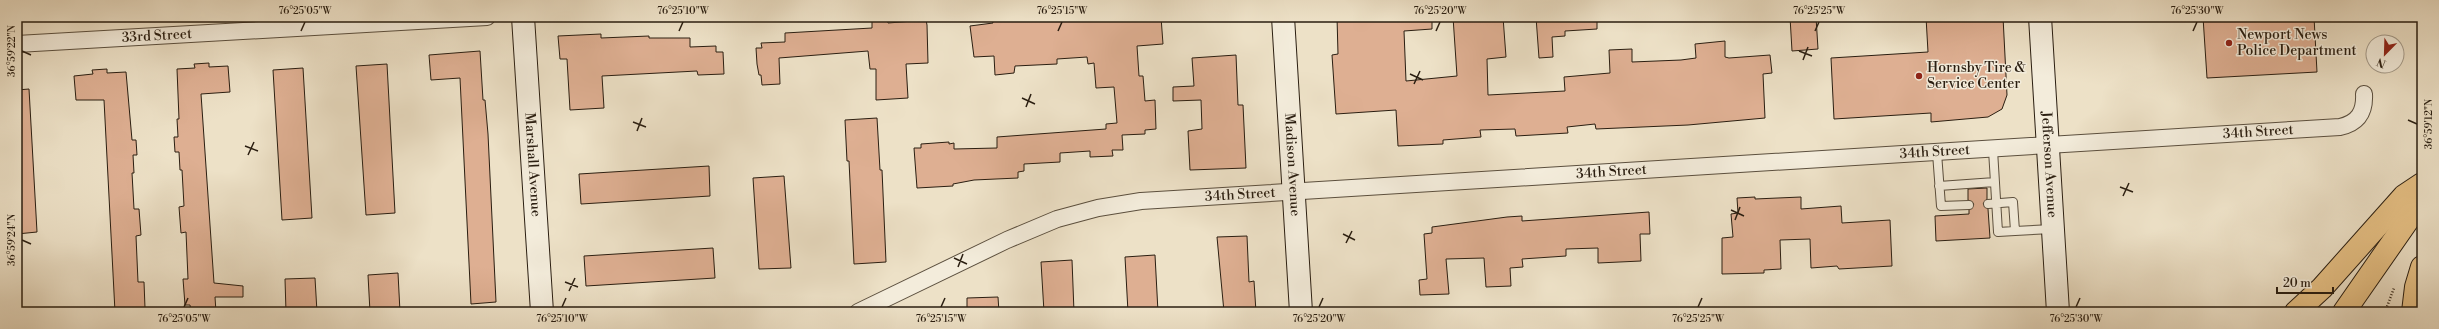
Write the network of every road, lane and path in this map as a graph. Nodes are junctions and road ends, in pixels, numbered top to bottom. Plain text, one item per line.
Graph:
1 (487, 17) edge
2 (523, 17) edge
3 (1283, 17) edge
4 (2040, 17) edge
5 (17, 44) edge
6 (2364, 94) dead end
7 (2048, 147) junction
8 (1993, 150) junction
9 (1937, 153) junction
10 (1995, 182) junction
11 (2422, 184) edge
12 (1940, 186) junction
13 (1294, 191) junction
14 (2422, 200) edge
15 (1996, 203) junction
16 (1988, 204) dead end
17 (1969, 205) dead end
18 (2053, 229) junction
19 (2015, 231) junction
20 (2422, 267) edge
21 (542, 312) edge
22 (858, 312) edge
23 (1301, 312) edge
24 (2058, 312) edge
25 (2296, 312) edge
26 (2344, 312) edge
27 (2414, 312) edge

1 - 5 street, 33rd Street
2 - 21 street, Marshall Avenue
3 - 13 street, Madison Avenue
4 - 7 street, Jefferson Avenue
6 - 7 street, 34th Street
7 - 8 street, 34th Street
7 - 18 street, Jefferson Avenue
8 - 9 street, 34th Street
8 - 10 lane
9 - 12 lane
9 - 13 street, 34th Street
10 - 12 lane
10 - 15 lane
11 - 25 main road
12 - 17 lane
13 - 22 street, 34th Street
13 - 23 street, Madison Avenue
14 - 26 main road
15 - 16 lane
15 - 19 lane
15 - 19 lane
18 - 19 lane
18 - 24 street, Jefferson Avenue
20 - 27 main road

